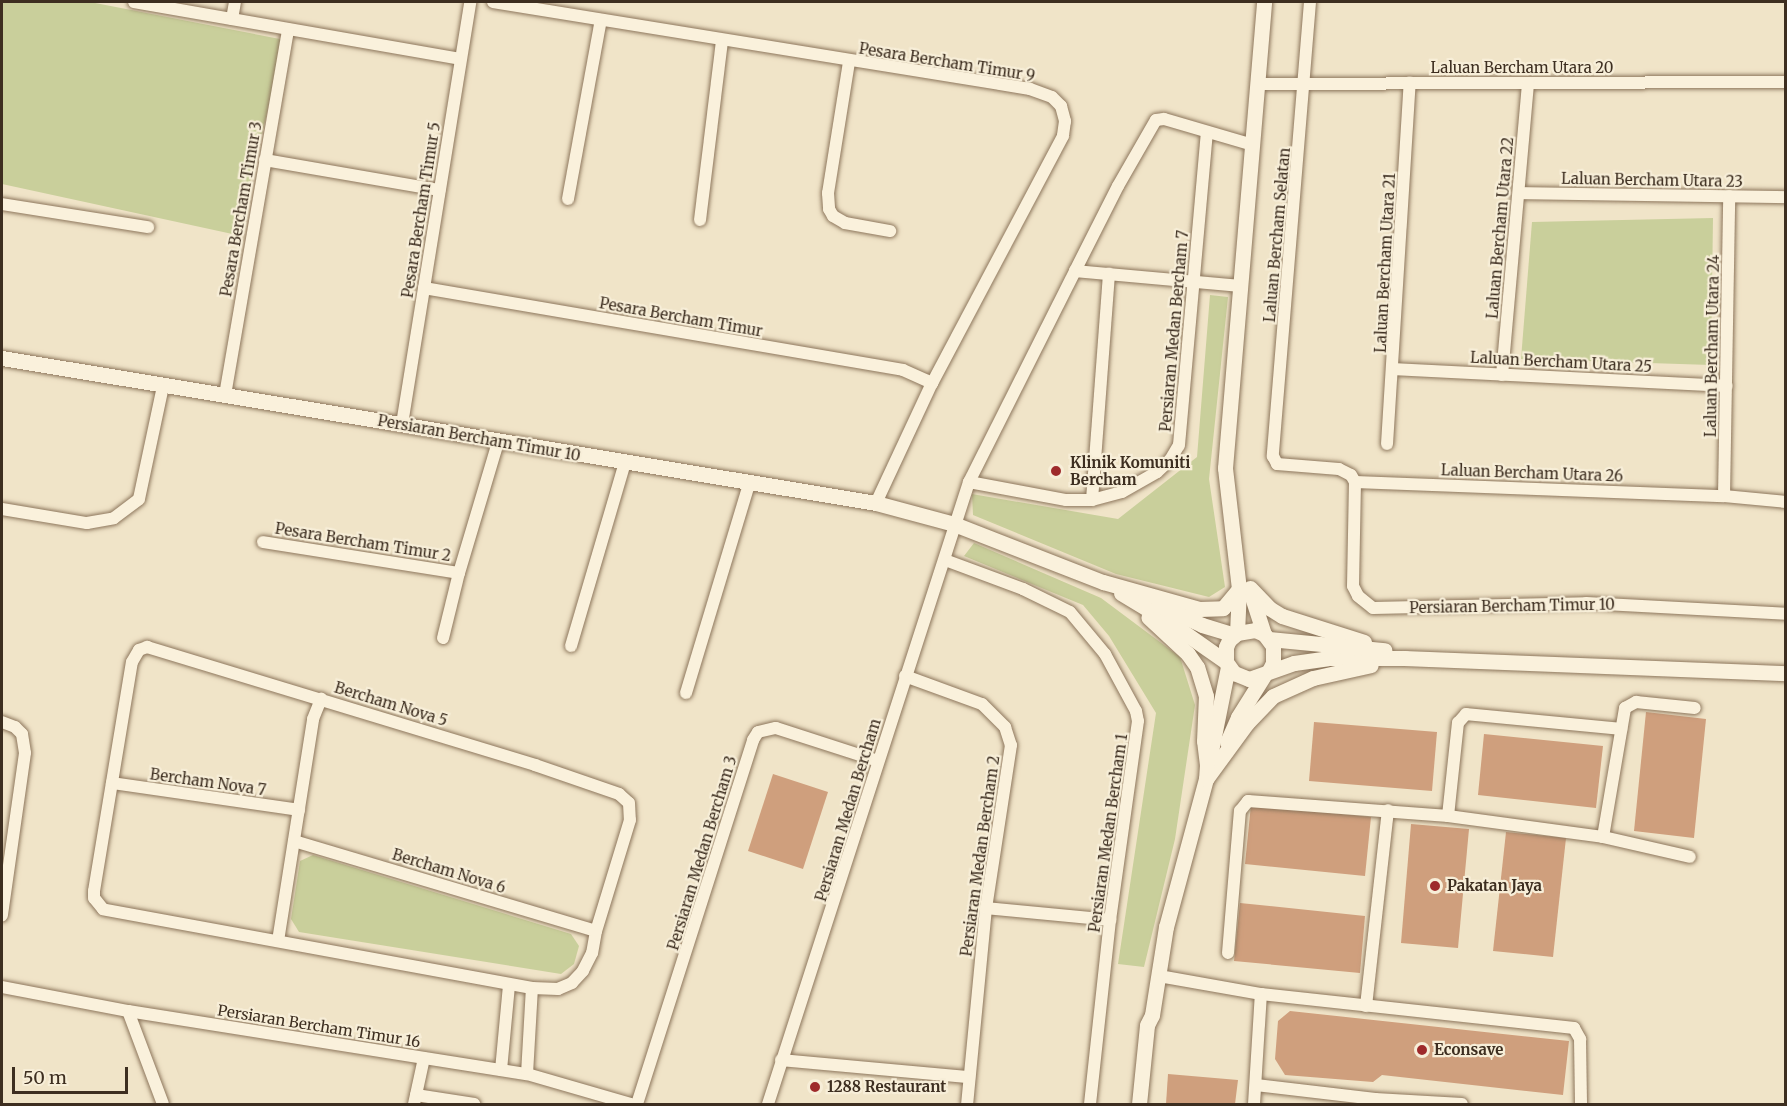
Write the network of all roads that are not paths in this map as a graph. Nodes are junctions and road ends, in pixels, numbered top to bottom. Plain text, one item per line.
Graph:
1 (134, 2) edge
2 (235, 2) edge
3 (470, 2) edge
4 (493, 2) edge
5 (1264, 2) edge
6 (1310, 2) edge
7 (232, 19) junction
8 (601, 20) junction
9 (288, 29) junction
10 (722, 40) junction
11 (460, 59) junction
12 (849, 62) junction
13 (1785, 82) edge
14 (1410, 83) junction
15 (1528, 83) junction
16 (1258, 84) junction
17 (1305, 84) junction
18 (1207, 132) junction
19 (1252, 145) junction
20 (265, 160) junction
21 (439, 190) junction
22 (1519, 193) junction
23 (1728, 196) junction
24 (1785, 197) edge
25 (568, 199) dead end
26 (2, 204) edge
27 (700, 220) dead end
28 (148, 227) dead end
29 (890, 231) dead end
30 (1075, 271) junction
31 (1109, 274) junction
32 (1192, 282) junction
33 (1240, 286) junction
34 (424, 288) junction
35 (2, 358) edge
36 (1393, 369) junction
37 (1502, 375) junction
38 (932, 382) junction
39 (163, 386) junction
40 (1728, 386) junction
41 (225, 395) junction
42 (402, 424) junction
43 (498, 442) junction
44 (1387, 444) dead end
45 (625, 462) junction
46 (1282, 466) joint
47 (969, 482) junction
48 (1355, 482) junction
49 (749, 484) junction
50 (1724, 496) junction
51 (1092, 500) junction
52 (1785, 502) edge
53 (876, 503) junction
54 (2, 509) edge
55 (954, 524) junction
56 (263, 542) dead end
57 (945, 560) junction
58 (459, 573) junction
59 (1244, 589) junction
60 (1134, 597) junction
61 (1785, 614) edge
62 (1236, 634) junction
63 (1266, 637) junction
64 (443, 638) dead end
65 (571, 646) dead end
66 (1384, 650) junction
67 (1406, 658) junction
68 (1227, 664) junction
69 (1785, 664) edge
70 (1267, 672) junction
71 (1785, 673) edge
72 (905, 676) junction
73 (686, 693) dead end
74 (321, 699) junction
75 (1695, 708) dead end
76 (2, 722) edge
77 (1621, 729) junction
78 (878, 760) junction
79 (1209, 771) junction
80 (112, 783) junction
81 (299, 810) junction
82 (1388, 810) junction
83 (1448, 816) junction
84 (1603, 837) junction
85 (294, 841) junction
86 (1689, 857) dead end
87 (986, 908) junction
88 (2, 915) edge
89 (1110, 920) junction
90 (596, 931) junction
91 (278, 940) junction
92 (1228, 953) dead end
93 (1159, 976) junction
94 (509, 985) junction
95 (2, 987) edge
96 (532, 988) junction
97 (1261, 994) junction
98 (1366, 1006) junction
99 (128, 1011) junction
100 (1152, 1016) junction
101 (424, 1058) junction
102 (781, 1060) junction
103 (501, 1070) junction
104 (527, 1074) junction
105 (969, 1077) junction
106 (1256, 1085) junction
107 (415, 1100) edge
108 (1375, 1102) edge
109 (163, 1104) edge
110 (474, 1104) edge
111 (630, 1104) edge
112 (637, 1104) edge
113 (768, 1104) edge
114 (967, 1104) edge
115 (1090, 1104) edge
116 (1138, 1104) edge
117 (1148, 1104) edge
118 (1254, 1104) edge
119 (1462, 1104) edge
120 (1581, 1104) edge

1 - 7 street
2 - 7 street
3 - 11 street, Pesara Bercham Timur 5
4 - 8 street, Pesara Bercham Timur 9
5 - 16 street
6 - 17 street, Laluan Bercham Selatan
7 - 9 street
8 - 10 street, Pesara Bercham Timur 9
8 - 25 street
9 - 11 street
9 - 20 street, Pesara Bercham Timur 3
10 - 12 street, Pesara Bercham Timur 9
10 - 27 street
11 - 21 street, Pesara Bercham Timur 5
12 - 29 street
12 - 38 street, Pesara Bercham Timur 9
13 - 15 street, Laluan Bercham Utara 20
14 - 15 street, Laluan Bercham Utara 20
14 - 17 street, Laluan Bercham Utara 20
14 - 36 street, Laluan Bercham Utara 21
15 - 22 street, Laluan Bercham Utara 22
16 - 17 street, Laluan Bercham Utara 20
16 - 19 street
17 - 46 street, Laluan Bercham Selatan
18 - 19 street
18 - 30 street, Persiaran Medan Bercham
18 - 32 street, Persiaran Medan Bercham 7
19 - 33 street
20 - 21 street
20 - 41 street, Pesara Bercham Timur 3
21 - 34 street, Pesara Bercham Timur 5
22 - 23 street, Laluan Bercham Utara 23
22 - 37 street, Laluan Bercham Utara 22
23 - 24 street, Laluan Bercham Utara 23
23 - 40 street, Laluan Bercham Utara 24
26 - 28 street
30 - 31 street
30 - 47 street, Persiaran Medan Bercham
31 - 32 street
31 - 51 street
32 - 33 street
32 - 51 street, Persiaran Medan Bercham 7
33 - 59 street
34 - 38 street, Pesara Bercham Timur
34 - 42 street, Pesara Bercham Timur 5
35 - 39 street, Persiaran Bercham Timur 10
36 - 37 street, Laluan Bercham Utara 25
36 - 44 street, Laluan Bercham Utara 21
37 - 40 street, Laluan Bercham Utara 25
38 - 53 street, Pesara Bercham Timur 9
39 - 41 street, Persiaran Bercham Timur 10
39 - 54 street
40 - 50 street, Laluan Bercham Utara 24
41 - 42 street, Persiaran Bercham Timur 10
42 - 43 street, Persiaran Bercham Timur 10
43 - 45 street, Persiaran Bercham Timur 10
43 - 58 street
45 - 49 street, Persiaran Bercham Timur 10
45 - 65 street
46 - 48 street, Laluan Bercham Utara 26
47 - 51 street, Persiaran Medan Bercham 7
47 - 55 street, Persiaran Medan Bercham
48 - 50 street, Laluan Bercham Utara 26
48 - 61 street, Persiaran Bercham Timur 10
49 - 53 street, Persiaran Bercham Timur 10
49 - 73 street
50 - 52 street, Laluan Bercham Utara 26
53 - 55 street, Persiaran Bercham Timur 10
55 - 57 street, Persiaran Medan Bercham
55 - 60 street, Persiaran Bercham Timur 10
56 - 58 street, Pesara Bercham Timur 2
57 - 72 street, Persiaran Medan Bercham
57 - 89 street, Persiaran Medan Bercham 1
58 - 64 street
59 - 60 street
59 - 62 street
59 - 63 street
59 - 66 street
60 - 62 street
60 - 68 street
60 - 79 street
62 - 63 street
62 - 68 street
63 - 66 street
63 - 70 street
66 - 69 street
67 - 70 street
67 - 71 street
67 - 79 street
68 - 70 street
68 - 79 street
70 - 79 street
72 - 78 street, Persiaran Medan Bercham
72 - 87 street, Persiaran Medan Bercham 2
74 - 80 street, Bercham Nova 5
74 - 81 street
74 - 90 street, Bercham Nova 5
75 - 77 street
76 - 88 street
77 - 83 street
77 - 84 street
78 - 102 street, Persiaran Medan Bercham
78 - 112 street, Persiaran Medan Bercham 3
79 - 93 street
80 - 81 street, Bercham Nova 7
80 - 91 street
81 - 85 street
82 - 83 street
82 - 92 street
82 - 98 street
83 - 84 street
84 - 86 street
85 - 90 street, Bercham Nova 6
85 - 91 street
87 - 89 street
87 - 105 street, Persiaran Medan Bercham 2
89 - 115 street, Persiaran Medan Bercham 1
90 - 96 street
91 - 94 street
93 - 97 street
93 - 100 street
94 - 96 street
94 - 103 street
95 - 99 street, Persiaran Bercham Timur 16
96 - 104 street
97 - 98 street
97 - 106 street
98 - 120 street
99 - 101 street, Persiaran Bercham Timur 16
99 - 109 street
100 - 116 street
100 - 117 street
101 - 103 street, Persiaran Bercham Timur 16
101 - 107 street
102 - 105 street
102 - 113 street, Persiaran Medan Bercham
103 - 104 street, Persiaran Bercham Timur 16
104 - 111 street, Persiaran Bercham Timur 16
105 - 114 street, Persiaran Medan Bercham 2
106 - 108 street
106 - 118 street
107 - 110 street
108 - 119 street

